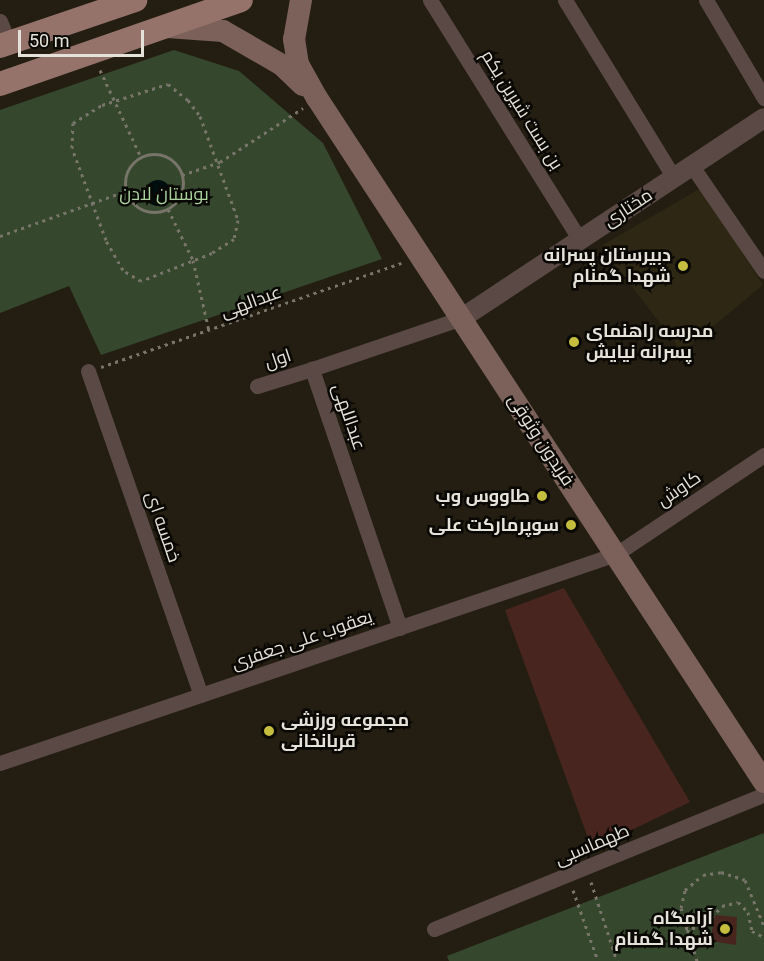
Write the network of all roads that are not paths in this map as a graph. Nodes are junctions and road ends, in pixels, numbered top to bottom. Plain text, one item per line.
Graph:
1 (135, 0) edge
2 (241, 0) edge
3 (301, 0) edge
4 (430, 0) edge
5 (565, 0) edge
6 (706, 0) edge
7 (167, 27) junction
8 (3, 37) edge
9 (0, 84) edge
10 (317, 98) junction
11 (764, 98) edge
12 (764, 118) edge
13 (692, 166) junction
14 (674, 178) junction
15 (580, 240) junction
16 (764, 271) edge
17 (462, 318) junction
18 (312, 369) junction
19 (88, 371) road end
20 (257, 386) dead end
21 (764, 455) edge
22 (616, 555) junction
23 (400, 627) junction
24 (201, 695) junction
25 (0, 763) edge
26 (764, 782) edge
27 (764, 794) edge
28 (434, 929) dead end

1 - 8 main road
2 - 7 main road
3 - 10 main road
4 - 15 street, بن بست شیرین یکم
5 - 14 street
6 - 11 street
7 - 9 main road
7 - 10 main road
10 - 17 main road, فریدون وثوقی
12 - 13 street, مختاری
13 - 14 street, مختاری
13 - 16 street
14 - 15 street, مختاری
15 - 17 street, مختاری
17 - 18 street, عبداللهی
17 - 22 main road, فریدون وثوقی
18 - 20 street, اول
18 - 23 street, عبداللهی
19 - 24 street, خمسه ای
21 - 22 street, کاوش
22 - 23 street, یعقوب علی جعفری
22 - 26 main road, فریدون وثوقی
23 - 24 street, یعقوب علی جعفری
24 - 25 street, یعقوب علی جعفری
27 - 28 street, طهماسبی

